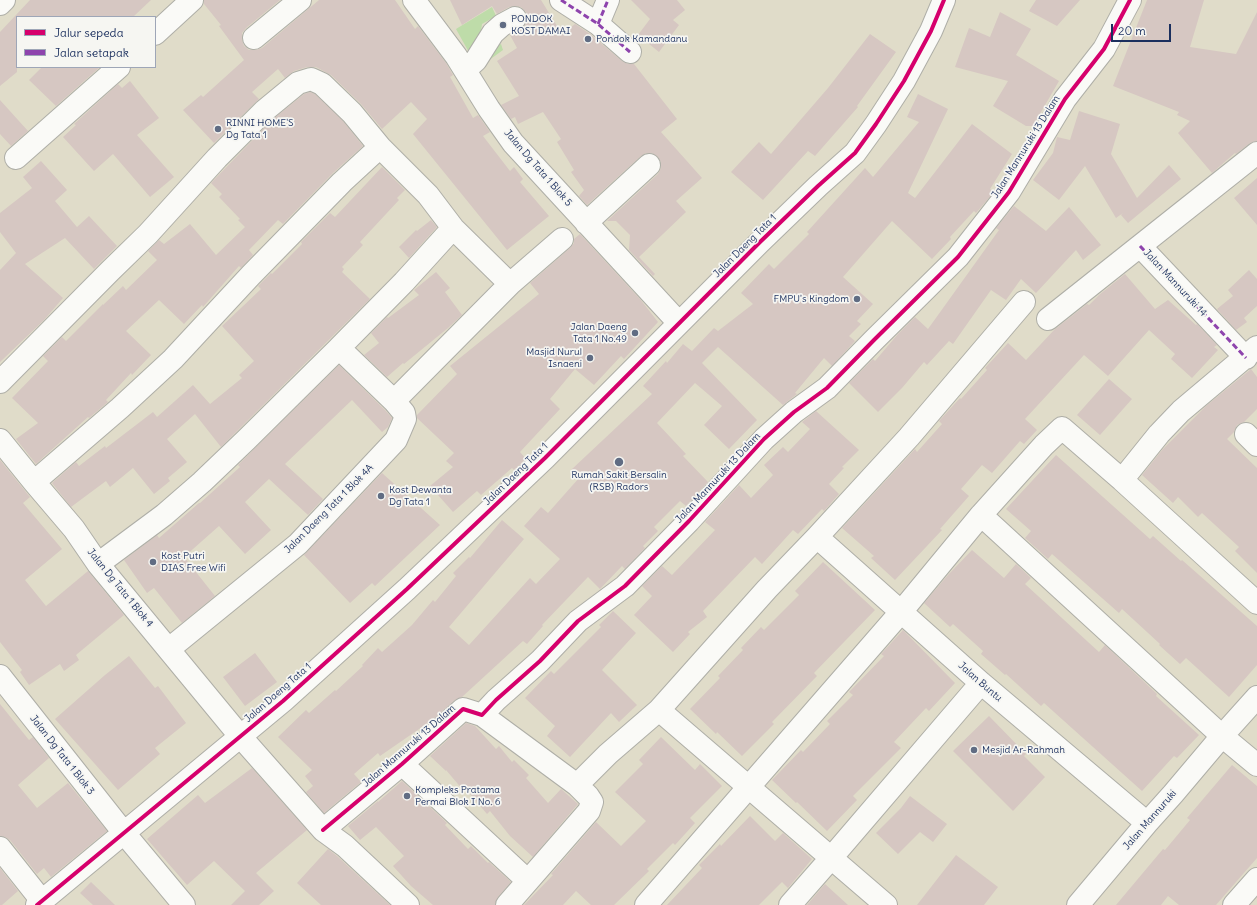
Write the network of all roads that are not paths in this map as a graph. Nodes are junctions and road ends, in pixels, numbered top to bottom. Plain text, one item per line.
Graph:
1 (4, 0) edge
2 (192, 0) edge
3 (300, 0) edge
4 (414, 0) edge
5 (561, 0) edge
6 (608, 0) edge
7 (944, 0) edge
8 (1130, 0) edge
9 (0, 4) edge
10 (515, 18) dead end
11 (598, 24) junction
12 (156, 33) edge
13 (254, 38) dead end
14 (630, 52) dead end
15 (118, 68) edge
16 (464, 70) junction
17 (380, 147) junction
18 (1257, 153) edge
19 (16, 158) dead end
20 (649, 165) dead end
21 (586, 223) junction
22 (453, 228) junction
23 (562, 238) dead end
24 (1140, 246) junction
25 (510, 284) junction
26 (1024, 302) dead end
27 (1048, 319) dead end
28 (679, 324) junction
29 (339, 348) junction
30 (1251, 353) edge
31 (0, 382) edge
32 (394, 401) junction
33 (0, 440) edge
34 (1122, 480) junction
35 (34, 482) junction
36 (981, 515) junction
37 (817, 537) junction
38 (98, 564) junction
39 (1257, 603) edge
40 (901, 612) junction
41 (169, 649) junction
42 (0, 676) edge
43 (981, 683) junction
44 (1257, 697) edge
45 (659, 710) junction
46 (482, 715) junction
47 (240, 736) junction
48 (1222, 736) junction
49 (402, 764) junction
50 (1257, 765) edge
51 (577, 785) junction
52 (750, 787) junction
53 (1147, 823) junction
54 (322, 830) junction
55 (124, 833) junction
56 (0, 848) edge
57 (832, 857) junction
58 (1257, 878) edge
59 (528, 881) junction
60 (40, 903) edge
61 (184, 905) edge
62 (408, 905) edge
63 (507, 905) edge
64 (646, 905) edge
65 (790, 905) edge
66 (886, 905) edge
67 (1078, 905) edge
68 (1234, 905) edge

1 - 9 street
2 - 12 street
3 - 13 street
4 - 16 street, Jalan Dg Tata 1 Blok 5
5 - 11 street
6 - 11 street
7 - 28 street, Jalan Daeng Tata 1
8 - 46 street, Jalan Mannuruki 13 Dalam
10 - 16 street
11 - 14 street
15 - 19 street
16 - 21 street, Jalan Dg Tata 1 Blok 5
17 - 22 street
17 - 31 street
17 - 35 street
18 - 24 street, Jalan Mannuruki 14
20 - 21 street
21 - 28 street, Jalan Dg Tata 1 Blok 5
22 - 25 street
22 - 29 street
23 - 25 street
24 - 27 street
24 - 30 street, Jalan Mannuruki 14
25 - 32 street
26 - 37 street
28 - 47 street, Jalan Daeng Tata 1
29 - 32 street
29 - 38 street
30 - 34 street
32 - 41 street, Jalan Daeng Tata 1 Blok 4A
33 - 35 street, Jalan Dg Tata 1 Blok 4
34 - 36 street
34 - 39 street
35 - 38 street, Jalan Dg Tata 1 Blok 4
36 - 40 street
36 - 48 street
37 - 40 street, Jalan Buntu
37 - 45 street
38 - 41 street, Jalan Dg Tata 1 Blok 4
40 - 43 street, Jalan Buntu
40 - 52 street
41 - 47 street, Jalan Dg Tata 1 Blok 4
42 - 55 street, Jalan Dg Tata 1 Blok 3
43 - 53 street, Jalan Buntu
43 - 57 street
44 - 48 street, Jalan Mannuruki
45 - 51 street
45 - 52 street
46 - 49 street, Jalan Mannuruki 13 Dalam
46 - 51 street
47 - 54 street, Jalan Dg Tata 1 Blok 4
47 - 55 street, Jalan Daeng Tata 1
48 - 50 street
48 - 53 street, Jalan Mannuruki
49 - 54 street, Jalan Mannuruki 13 Dalam
49 - 59 street
51 - 59 street
52 - 57 street
52 - 64 street
53 - 67 street, Jalan Mannuruki
54 - 62 street, Jalan Dg Tata 1 Blok 4
55 - 60 street, Jalan Daeng Tata 1
55 - 61 street, Jalan Dg Tata 1 Blok 3
56 - 60 street
57 - 65 street
57 - 66 street
58 - 68 street
59 - 63 street

